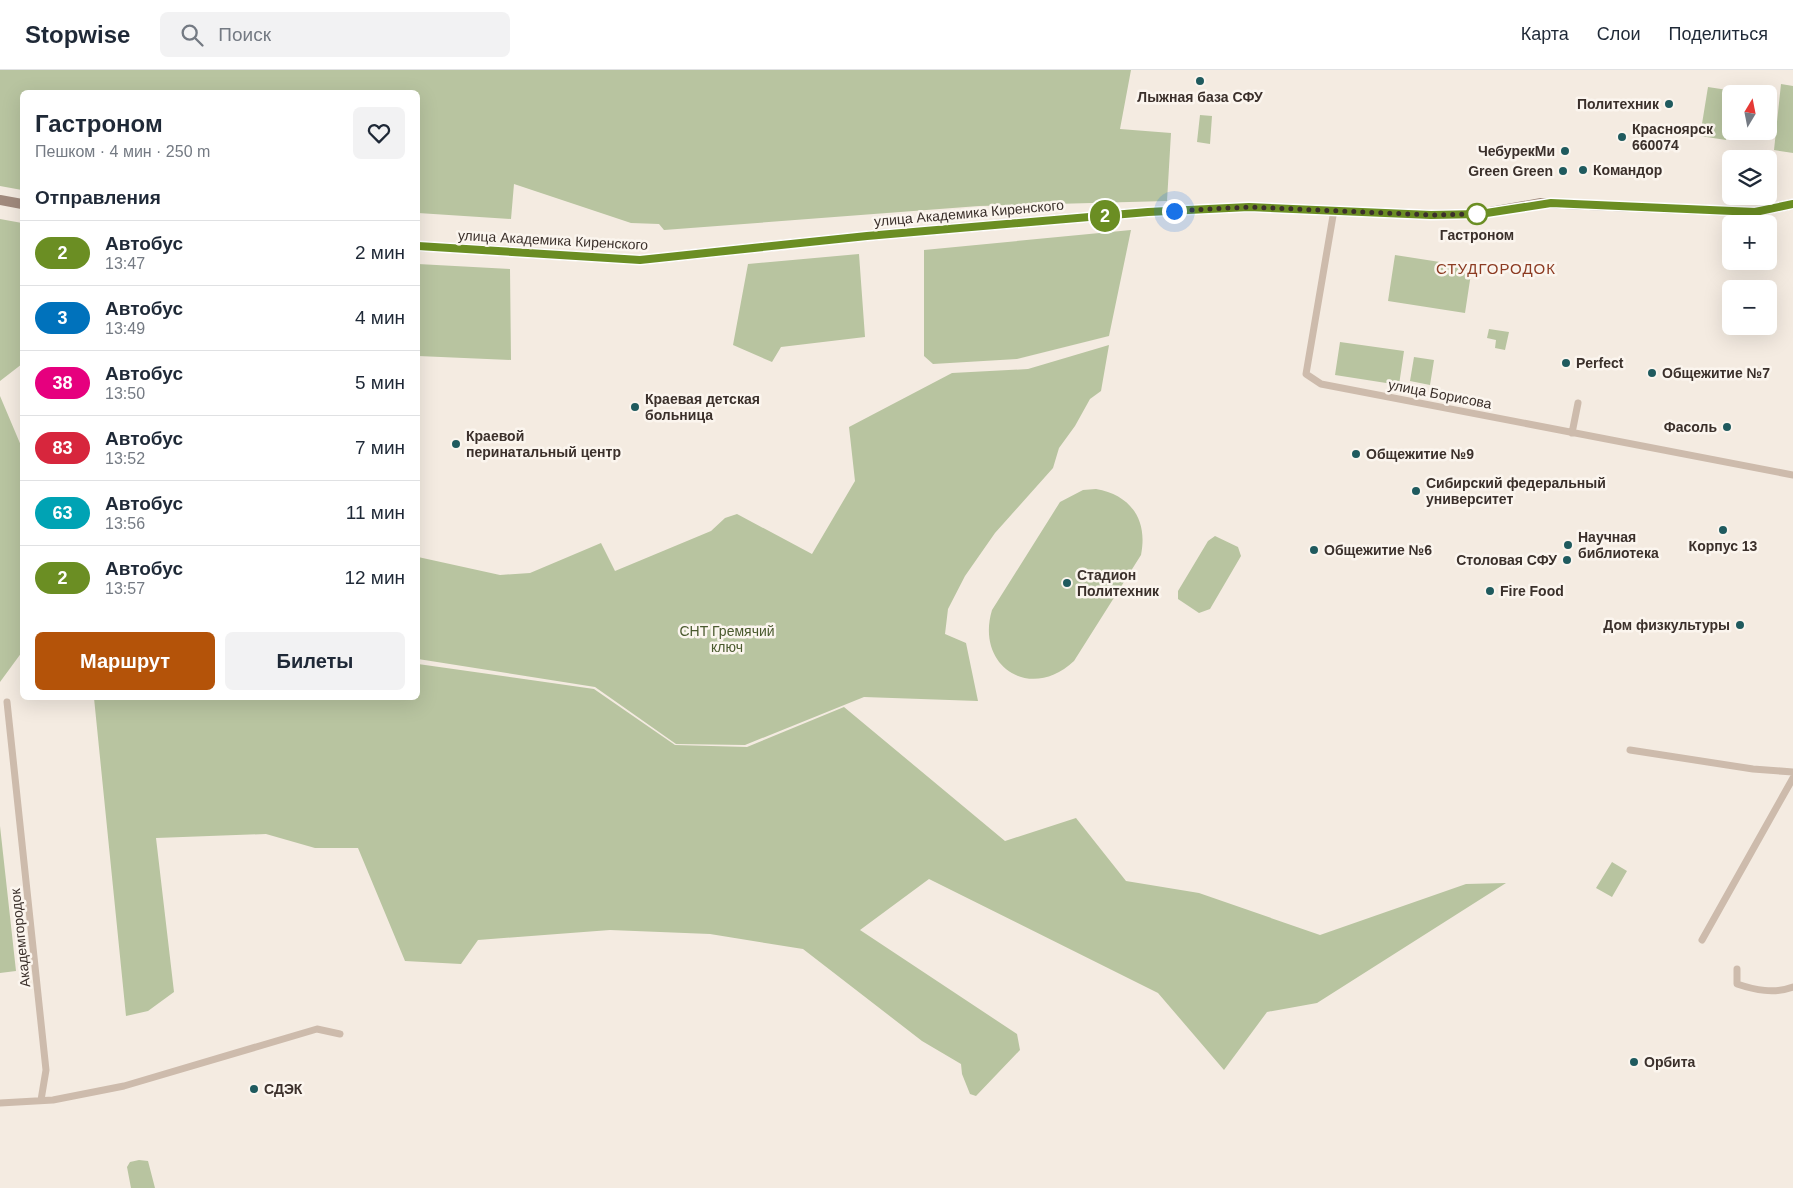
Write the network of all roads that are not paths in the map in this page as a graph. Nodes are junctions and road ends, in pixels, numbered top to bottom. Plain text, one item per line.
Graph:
1 (0, 200) edge
2 (20, 204) edge
3 (1793, 204) edge
4 (1334, 210) junction
5 (420, 246) edge
6 (1578, 403) dead end
7 (1572, 433) junction
8 (1793, 474) edge
9 (7, 702) dead end
10 (1630, 750) dead end
11 (1793, 772) edge
12 (1793, 778) edge
13 (1702, 940) dead end
14 (1737, 969) dead end
15 (1793, 987) edge
16 (340, 1034) dead end
17 (40, 1100) junction
18 (0, 1104) edge

1 - 2 main road
3 - 4 main road, улица Академика Киренского
4 - 5 main road, улица Академика Киренского
4 - 7 street, улица Борисова
6 - 7 street
7 - 8 street, улица Борисова
9 - 17 street, Академгородок
10 - 11 street
12 - 13 street
14 - 15 street
16 - 17 street
17 - 18 street

